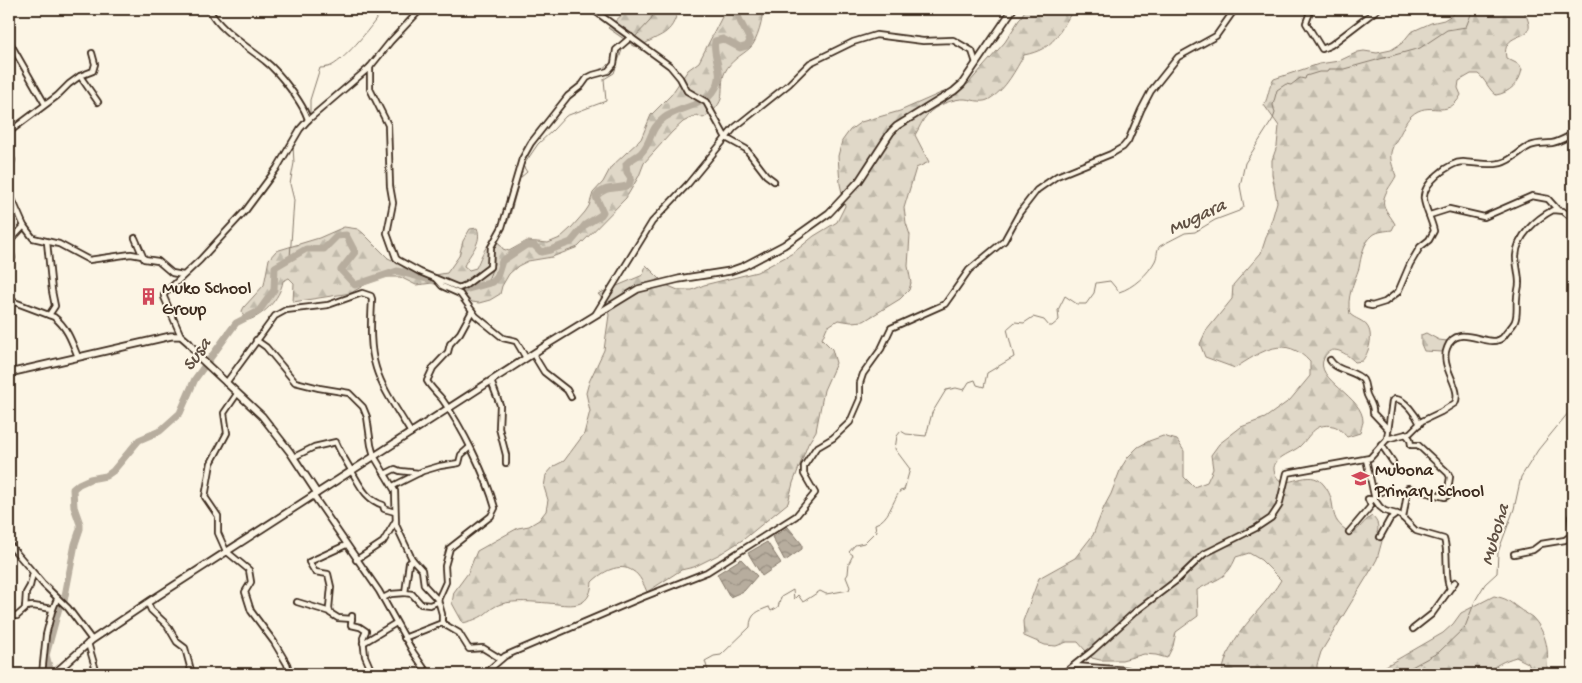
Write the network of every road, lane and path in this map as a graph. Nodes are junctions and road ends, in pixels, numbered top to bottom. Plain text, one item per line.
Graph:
1 (209, 9) edge
2 (421, 9) edge
3 (592, 9) edge
4 (1013, 9) edge
5 (1235, 9) edge
6 (1308, 9) edge
7 (1378, 9) edge
8 (631, 37) junction
9 (9, 41) edge
10 (92, 53) dead end
11 (976, 63) junction
12 (370, 67) junction
13 (80, 76) junction
14 (98, 102) dead end
15 (45, 104) junction
16 (309, 118) junction
17 (9, 132) edge
18 (1573, 134) edge
19 (726, 138) junction
20 (9, 154) edge
21 (9, 171) edge
22 (774, 181) dead end
23 (9, 192) edge
24 (1557, 209) junction
25 (1430, 216) junction
26 (1573, 219) edge
27 (24, 226) junction
28 (134, 238) dead end
29 (47, 242) junction
30 (9, 244) edge
31 (142, 256) junction
32 (9, 262) edge
33 (183, 275) junction
34 (436, 280) junction
35 (9, 300) edge
36 (1367, 305) dead end
37 (472, 311) junction
38 (49, 315) junction
39 (594, 315) junction
40 (181, 336) junction
41 (256, 340) junction
42 (533, 354) junction
43 (78, 357) junction
44 (526, 358) junction
45 (1330, 360) dead end
46 (9, 373) edge
47 (491, 382) junction
48 (226, 383) junction
49 (238, 394) junction
50 (571, 396) dead end
51 (448, 409) junction
52 (1420, 424) junction
53 (1388, 429) junction
54 (411, 433) junction
55 (1406, 434) junction
56 (1388, 439) junction
57 (1381, 444) junction
58 (470, 447) junction
59 (374, 456) junction
60 (294, 457) junction
61 (1366, 459) junction
62 (1393, 462) dead end
63 (506, 463) dead end
64 (352, 470) junction
65 (418, 473) junction
66 (385, 474) junction
67 (394, 486) junction
68 (1373, 489) junction
69 (1382, 492) dead end
70 (315, 494) junction
71 (1375, 500) junction
72 (396, 512) junction
73 (1397, 514) junction
74 (1573, 514) edge
75 (1403, 518) junction
76 (395, 522) junction
77 (1349, 532) dead end
78 (1380, 537) dead end
79 (1573, 538) edge
80 (9, 544) edge
81 (346, 544) junction
82 (226, 551) junction
83 (1514, 554) dead end
84 (356, 560) junction
85 (413, 560) junction
86 (33, 573) junction
87 (1454, 582) dead end
88 (1450, 588) junction
89 (405, 594) junction
90 (383, 598) junction
91 (57, 599) junction
92 (438, 600) junction
93 (297, 602) dead end
94 (148, 603) junction
95 (25, 607) junction
96 (53, 609) junction
97 (330, 612) junction
98 (9, 616) edge
99 (396, 623) junction
100 (442, 623) junction
101 (1413, 629) dead end
102 (404, 638) junction
103 (90, 642) junction
104 (363, 643) junction
105 (501, 660) junction
106 (1074, 666) junction
107 (42, 674) edge
108 (54, 674) edge
109 (97, 674) edge
110 (192, 674) edge
111 (290, 674) edge
112 (377, 674) edge
113 (428, 674) edge
114 (484, 674) edge
115 (1063, 674) edge
116 (1136, 674) edge

1 - 16 street
2 - 12 street
3 - 8 street
4 - 11 main road
5 - 105 street
6 - 7 street
8 - 19 street
8 - 34 street
9 - 15 street
10 - 13 street
11 - 19 street
11 - 39 main road
12 - 16 street
12 - 34 street
13 - 14 street
13 - 15 street
15 - 17 street
16 - 33 street
18 - 25 street
19 - 22 street
19 - 39 street
20 - 21 street
23 - 27 street
24 - 25 street
24 - 26 street
24 - 52 street
25 - 36 street
27 - 29 street
27 - 30 street
28 - 31 street
29 - 31 street
29 - 38 street
30 - 32 street
31 - 33 street
33 - 40 street
34 - 37 street
35 - 38 street
37 - 44 street
37 - 51 street
38 - 43 street
39 - 42 main road
40 - 43 main road
40 - 48 main road
41 - 48 street
41 - 54 street
41 - 59 street
42 - 44 main road
42 - 50 street
43 - 46 main road
44 - 47 main road
45 - 53 street
47 - 51 main road
47 - 63 street
48 - 49 main road
49 - 60 main road
49 - 82 street
51 - 54 main road
51 - 58 street
52 - 53 street
52 - 55 street
53 - 56 street
54 - 59 main road
55 - 56 street
55 - 75 street
56 - 57 street
57 - 61 street
57 - 62 street
58 - 65 street
58 - 92 street
59 - 64 main road
59 - 66 street
60 - 64 street
60 - 70 main road
61 - 68 street
61 - 106 street
64 - 70 main road
64 - 72 street
65 - 66 street
65 - 67 street
66 - 67 street
67 - 72 street
68 - 69 street
68 - 71 street
70 - 81 street
70 - 82 main road
71 - 73 street
71 - 77 street
72 - 76 street
73 - 75 street
73 - 78 street
74 - 79 street
75 - 88 street
76 - 84 street
76 - 85 street
79 - 83 street
80 - 86 street
81 - 84 street
81 - 97 street
82 - 94 main road
82 - 111 street
84 - 90 street
85 - 89 street
85 - 92 street
86 - 91 street
86 - 95 street
87 - 88 street
88 - 101 street
89 - 90 street
89 - 92 street
90 - 99 street
91 - 96 street
91 - 103 street
92 - 100 street
93 - 97 street
94 - 103 main road
94 - 110 street
95 - 96 street
95 - 98 street
96 - 107 street
97 - 104 street
99 - 102 street
99 - 104 street
100 - 102 street
100 - 105 street
102 - 113 street
103 - 108 main road
103 - 109 street
104 - 112 street
105 - 114 street
106 - 115 street
106 - 116 street

